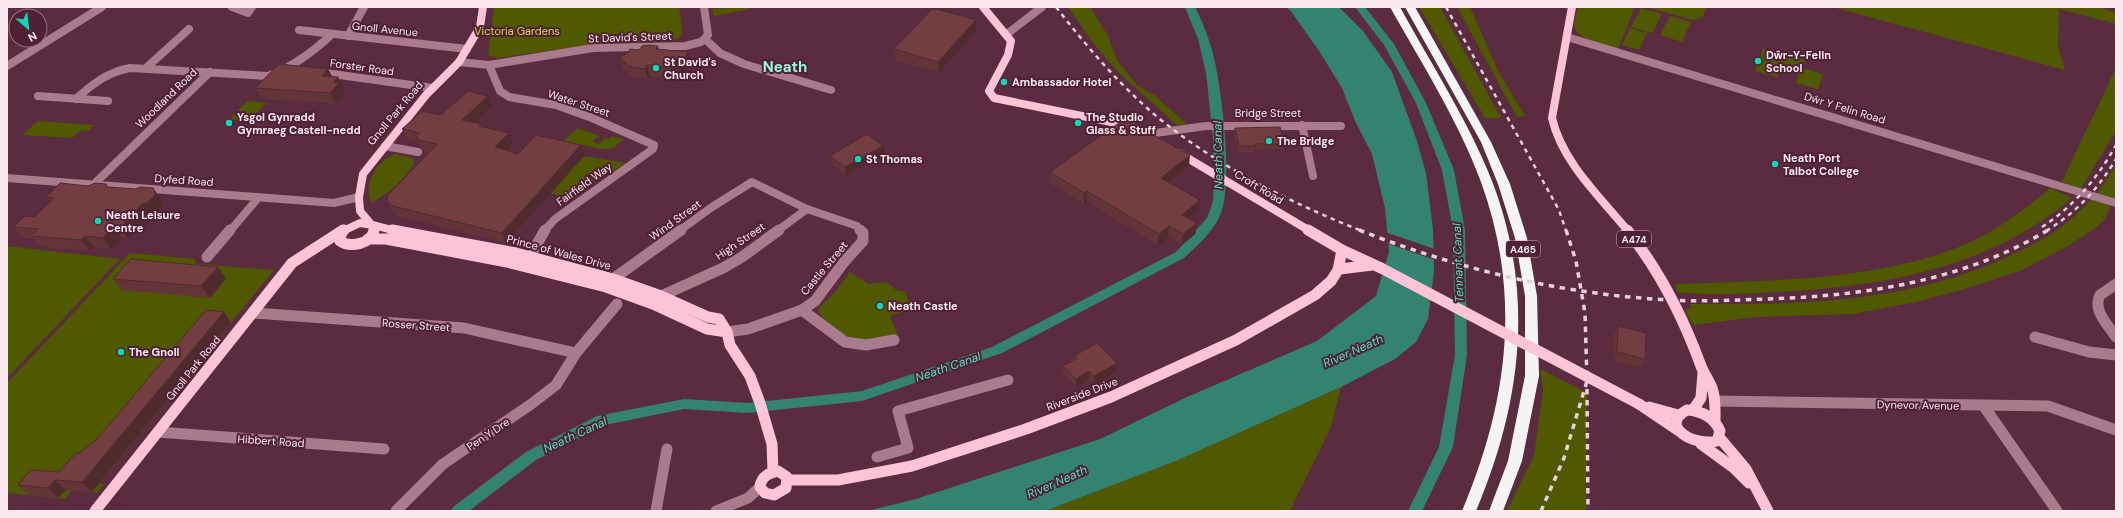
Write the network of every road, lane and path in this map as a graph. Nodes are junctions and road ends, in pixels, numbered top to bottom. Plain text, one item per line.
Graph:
1 (88, 7) edge
2 (232, 7) edge
3 (364, 7) edge
4 (483, 7) edge
5 (704, 7) edge
6 (983, 7) edge
7 (1042, 7) edge
8 (1395, 7) edge
9 (1410, 7) edge
10 (1572, 7) edge
11 (100, 8) edge
12 (250, 10) edge
13 (189, 29) dead end
14 (299, 30) dead end
15 (332, 34) junction
16 (1007, 34) junction
17 (348, 36) junction
18 (1567, 37) junction
19 (705, 39) junction
20 (467, 49) junction
21 (459, 62) junction
22 (488, 65) junction
23 (7, 66) edge
24 (146, 68) junction
25 (288, 68) junction
26 (210, 72) junction
27 (433, 88) junction
28 (831, 90) dead end
29 (38, 96) dead end
30 (76, 99) junction
31 (108, 101) dead end
32 (1302, 126) junction
33 (1341, 126) dead end
34 (1148, 134) junction
35 (1160, 142) edge
36 (654, 145) joint
37 (385, 146) junction
38 (1173, 150) edge
39 (418, 152) dead end
40 (1313, 176) dead end
41 (7, 178) edge
42 (93, 185) junction
43 (358, 197) junction
44 (258, 198) junction
45 (2116, 203) edge
46 (806, 209) junction
47 (360, 211) junction
48 (372, 224) junction
49 (346, 228) junction
50 (368, 239) junction
51 (342, 244) junction
52 (316, 248) junction
53 (534, 249) dead end
54 (1342, 250) junction
55 (207, 257) dead end
56 (1377, 266) junction
57 (1340, 269) junction
58 (613, 280) junction
59 (2116, 284) edge
60 (661, 296) junction
61 (617, 304) dead end
62 (802, 310) junction
63 (253, 313) junction
64 (727, 332) junction
65 (2035, 337) dead end
66 (2116, 337) edge
67 (894, 340) dead end
68 (576, 353) junction
69 (2116, 355) edge
70 (1703, 372) junction
71 (1008, 380) dead end
72 (1715, 401) junction
73 (1639, 404) junction
74 (1983, 405) junction
75 (1693, 410) junction
76 (1678, 415) junction
77 (1715, 421) junction
78 (2116, 430) edge
79 (1679, 431) junction
80 (158, 432) junction
81 (1720, 437) junction
82 (1701, 444) junction
83 (384, 449) dead end
84 (667, 449) dead end
85 (877, 457) dead end
86 (773, 472) junction
87 (788, 480) junction
88 (760, 488) junction
89 (1762, 496) junction
90 (95, 511) edge
91 (396, 511) edge
92 (656, 511) edge
93 (716, 511) edge
94 (1469, 511) edge
95 (1496, 511) edge
96 (1768, 511) edge
97 (2057, 511) edge

1 - 11 street
2 - 12 street
3 - 17 street
4 - 20 main road
5 - 19 street
6 - 16 main road
7 - 16 street
8 - 94 highway, A465
9 - 95 highway, A465
10 - 18 main road, A474
11 - 23 street
13 - 24 street
14 - 15 street, Gnoll Avenue
15 - 17 street, Gnoll Avenue
15 - 25 street, Woodland Road
16 - 34 main road
17 - 20 street, Gnoll Avenue
18 - 45 street, Dŵr Y Felin Road
18 - 70 main road, A474
19 - 22 street, St David's Street
19 - 28 street
20 - 21 main road
21 - 22 street, St David's Street
21 - 27 main road, Gnoll Park Road
22 - 36 street, Water Street
24 - 26 street
24 - 30 street
25 - 26 street, Woodland Road
25 - 27 street, Forster Road
26 - 42 street, Woodland Road
27 - 37 main road, Gnoll Park Road
29 - 30 street
30 - 31 street
32 - 33 street, Bridge Street
32 - 34 street, Bridge Street
32 - 40 street
34 - 35 main road
36 - 53 street, Fairfield Way
37 - 39 street
37 - 43 main road, Gnoll Park Road
38 - 54 main road, Croft Road
41 - 42 street, Dyfed Road
42 - 44 street, Dyfed Road
43 - 44 street, Dyfed Road
43 - 47 main road, Gnoll Park Road
44 - 55 street
46 - 58 street, Wind Street
46 - 60 street, High Street
46 - 62 street, Castle Street
47 - 48 main road
47 - 49 main road, Gnoll Park Road
48 - 49 main road
48 - 50 main road
48 - 58 main road, Prince of Wales Drive
49 - 51 main road
49 - 52 main road, Gnoll Park Road
50 - 51 main road, Prince of Wales Drive
50 - 64 main road, Prince of Wales Drive
51 - 52 main road, Gnoll Park Road
52 - 63 main road, Gnoll Park Road
54 - 56 main road, Croft Road
54 - 57 main road
56 - 57 main road
56 - 73 main road, Croft Road, bridge
57 - 87 main road, Riverside Drive
58 - 60 main road, Prince of Wales Drive
59 - 66 street
60 - 64 main road, Prince of Wales Drive
61 - 68 street, Pen Y Dre
62 - 64 street, Castle Street
62 - 67 street
63 - 68 street, Rosser Street
63 - 80 main road, Gnoll Park Road
64 - 86 main road, Prince of Wales Drive
65 - 69 street
68 - 91 street, Pen Y Dre
70 - 72 main road, A474
70 - 75 main road, A474
71 - 85 street
72 - 74 street, Dynevor Avenue
72 - 77 main road, A474
73 - 76 main road
73 - 79 main road
74 - 78 street, Dynevor Avenue
74 - 97 street
75 - 76 main road
75 - 77 main road
76 - 79 main road
77 - 81 main road
79 - 82 main road
80 - 83 street, Hibbert Road
80 - 90 main road, Gnoll Park Road
81 - 82 main road
81 - 89 main road
82 - 89 main road
84 - 92 street
86 - 87 main road, Riverside Drive
86 - 88 main road
87 - 88 main road
88 - 93 street
89 - 96 main road

